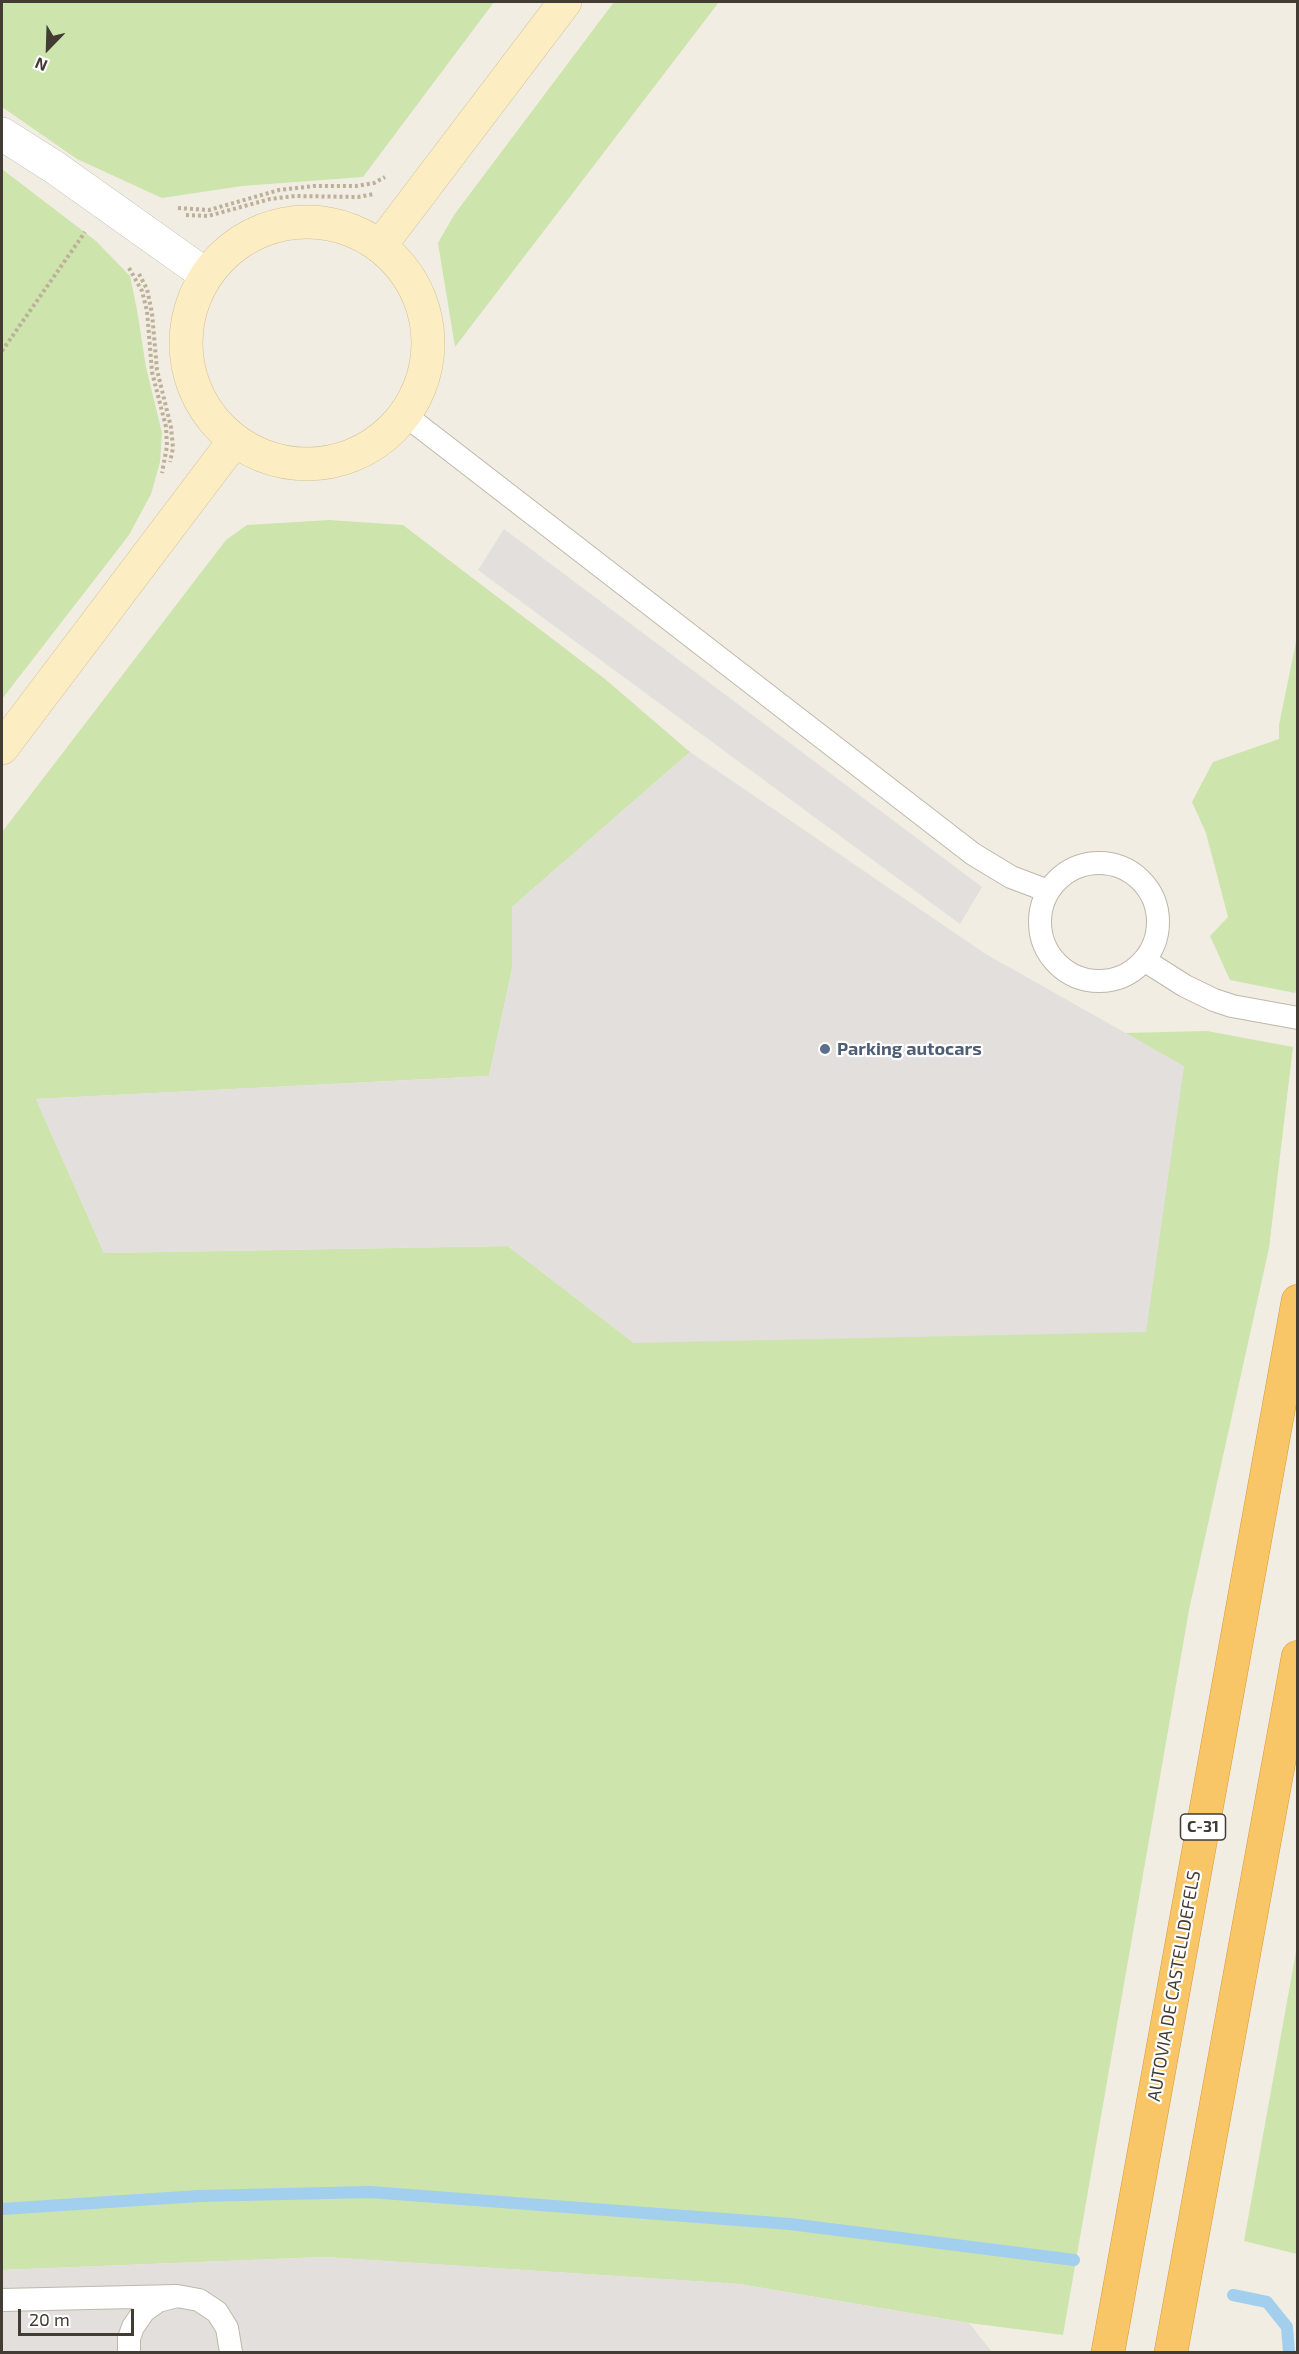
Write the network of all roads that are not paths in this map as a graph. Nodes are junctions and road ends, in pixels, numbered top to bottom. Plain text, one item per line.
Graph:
1 (565, 2) edge
2 (2, 134) edge
3 (380, 246) junction
4 (206, 275) junction
5 (405, 416) junction
6 (234, 441) junction
7 (2, 748) edge
8 (1048, 891) junction
9 (1144, 960) junction
10 (1298, 1018) edge
11 (1298, 1301) edge
12 (1298, 1657) edge
13 (177, 2296) junction
14 (2, 2300) edge
15 (129, 2352) edge
16 (231, 2352) edge
17 (1108, 2352) edge
18 (1171, 2352) edge

1 - 3 street
2 - 4 street
3 - 4 street
3 - 5 street
4 - 6 street
5 - 6 street
5 - 8 lane
6 - 7 street
8 - 9 lane
8 - 9 lane
9 - 10 lane
11 - 17 highway, AUTOVIA DE CASTELLDEFELS / C-31
12 - 18 highway
13 - 14 lane
13 - 15 lane
13 - 16 lane

